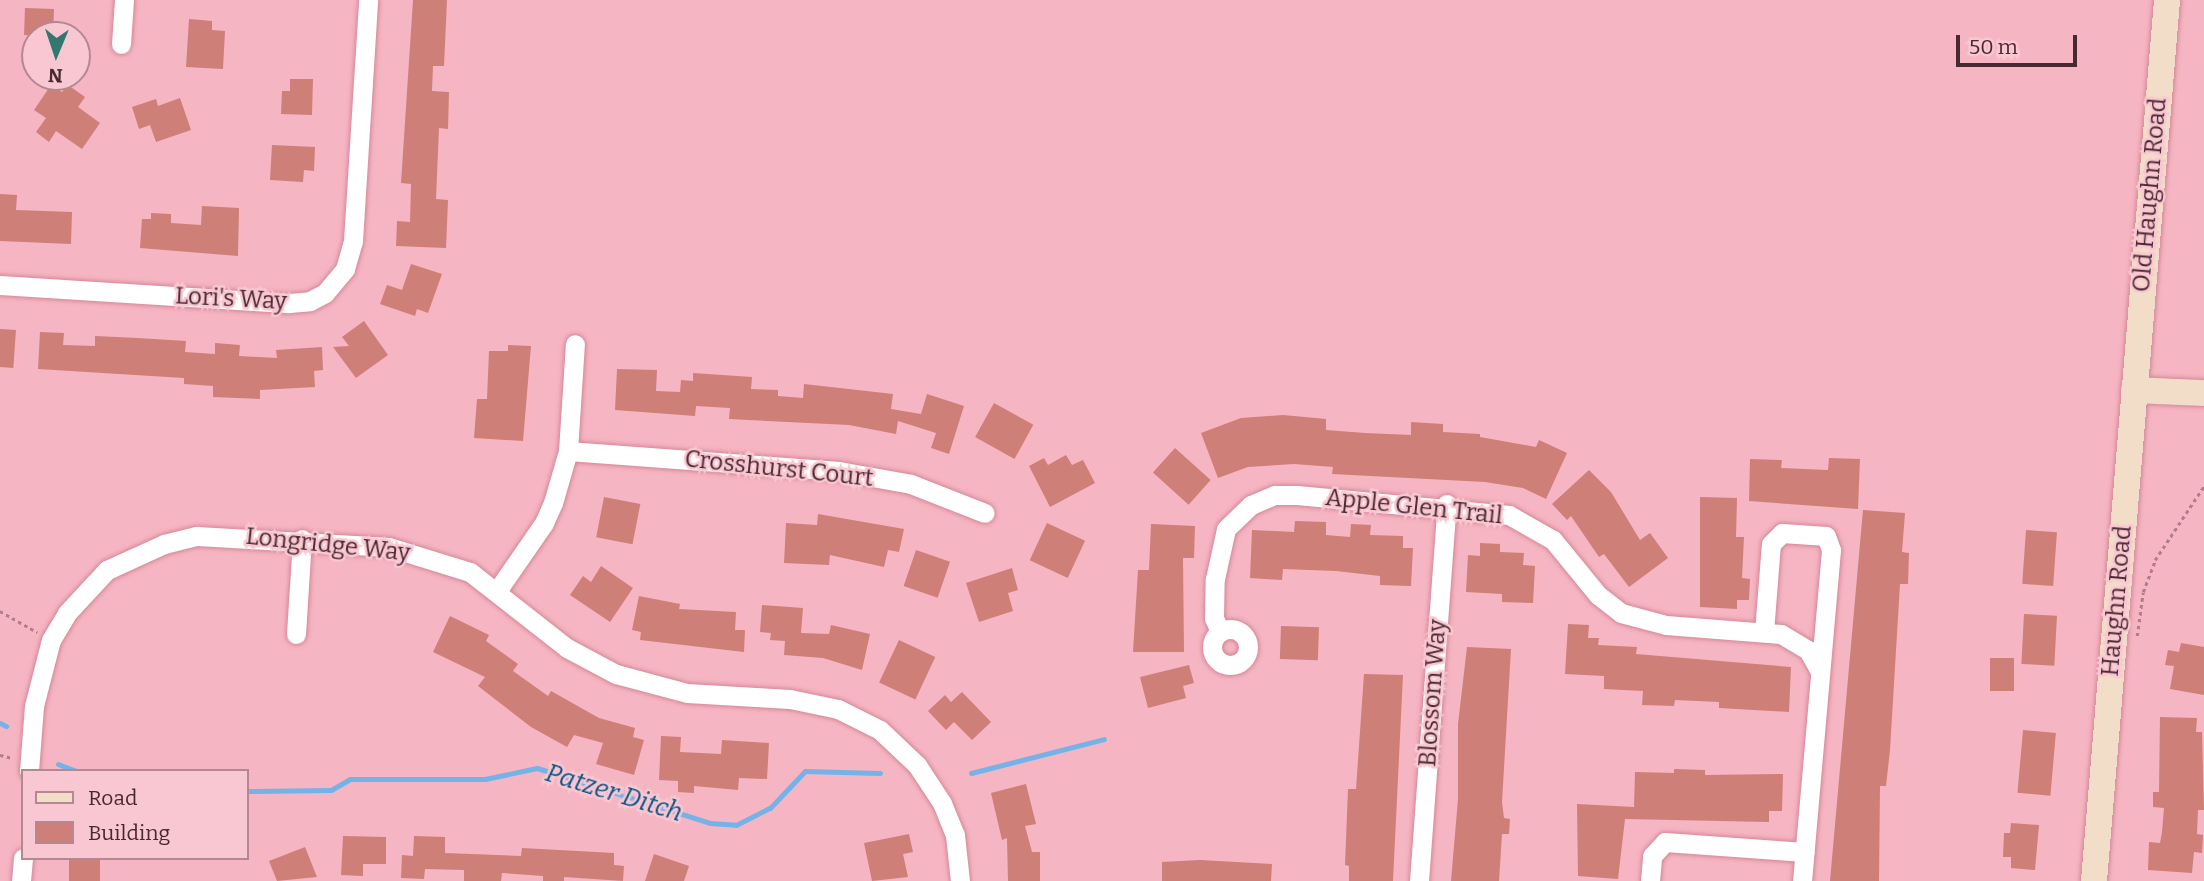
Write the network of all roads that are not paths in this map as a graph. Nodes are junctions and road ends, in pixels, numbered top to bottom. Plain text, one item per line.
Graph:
1 (124, 0) edge
2 (368, 0) edge
3 (2166, 0) edge
4 (121, 44) dead end
5 (0, 285) edge
6 (575, 344) dead end
7 (2134, 390) junction
8 (2204, 393) edge
9 (568, 450) junction
10 (1447, 506) junction
11 (985, 513) dead end
12 (302, 540) junction
13 (497, 591) junction
14 (1220, 632) dead end
15 (1764, 632) junction
16 (296, 634) dead end
17 (1820, 672) junction
18 (29, 769) edge
19 (1805, 852) junction
20 (23, 860) edge
21 (21, 881) edge
22 (960, 881) edge
23 (1419, 881) edge
24 (1650, 881) edge
25 (1802, 881) edge
26 (2094, 881) edge

1 - 4 street
2 - 5 street, Lori's Way
3 - 7 street, Old Haughn Road
6 - 9 street
7 - 8 street
7 - 26 street, Haughn Road
9 - 11 street, Crosshurst Court
9 - 13 street
10 - 14 street, Apple Glen Trail
10 - 15 street, Apple Glen Trail
10 - 23 street, Blossom Way
12 - 13 street, Longridge Way
12 - 16 street
12 - 18 street, Longridge Way
13 - 22 street, Longridge Way
15 - 17 street, Apple Glen Trail
15 - 17 street
17 - 19 street
19 - 24 street
19 - 25 street
20 - 21 street

